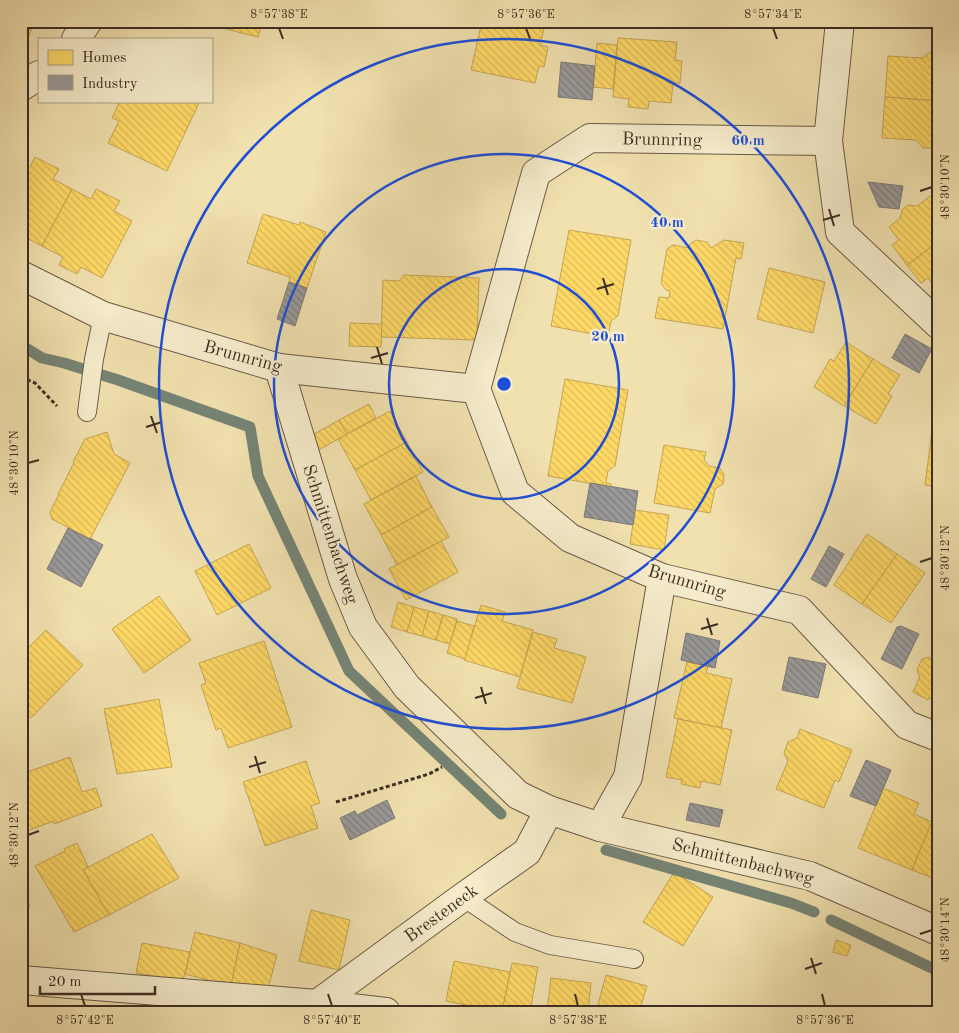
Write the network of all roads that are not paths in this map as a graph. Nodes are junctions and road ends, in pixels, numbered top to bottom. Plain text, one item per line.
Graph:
1 (88, 21) edge
2 (840, 21) edge
3 (77, 38) edge
4 (38, 76) edge
5 (21, 87) edge
6 (828, 141) junction
7 (21, 275) edge
8 (103, 316) junction
9 (938, 324) edge
10 (279, 368) junction
11 (476, 389) junction
12 (88, 406) road end
13 (662, 578) junction
14 (938, 737) edge
15 (549, 810) junction
16 (600, 827) junction
17 (463, 897) junction
18 (938, 931) edge
19 (634, 959) dead end
20 (21, 980) edge
21 (317, 1004) junction
22 (386, 1012) edge

1 - 3 street
2 - 6 street
4 - 5 street
6 - 9 street
6 - 11 street, Brunnring
7 - 8 street, Brunnring
8 - 10 street, Brunnring
8 - 12 lane
10 - 11 street, Brunnring
10 - 15 street, Schmittenbachweg
11 - 13 street, Brunnring
13 - 14 street, Brunnring
13 - 16 street
15 - 16 street, Schmittenbachweg
15 - 17 street, Bresteneck
16 - 18 street, Schmittenbachweg
17 - 19 lane
17 - 21 street, Bresteneck
20 - 21 street
21 - 22 street

